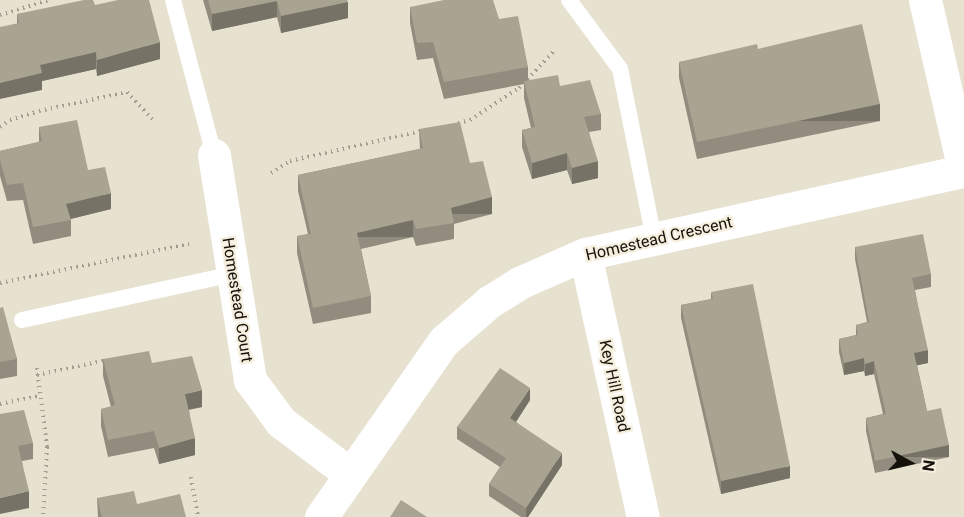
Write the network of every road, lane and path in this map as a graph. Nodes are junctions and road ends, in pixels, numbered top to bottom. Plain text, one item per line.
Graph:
1 (49, 0) edge
2 (173, 0) edge
3 (569, 0) edge
4 (925, 0) edge
5 (0, 15) edge
6 (554, 51) dead end
7 (152, 119) dead end
8 (448, 125) edge
9 (0, 128) edge
10 (425, 130) edge
11 (214, 155) joint
12 (963, 171) edge
13 (271, 172) dead end
14 (654, 239) junction
15 (189, 244) dead end
16 (585, 254) junction
17 (233, 274) junction
18 (0, 283) edge
19 (22, 320) dead end
20 (114, 359) edge
21 (37, 368) dead end
22 (37, 375) junction
23 (38, 396) junction
24 (0, 404) edge
25 (350, 474) junction
26 (191, 477) dead end
27 (43, 517) edge
28 (198, 517) edge
29 (321, 517) edge
30 (643, 517) edge

1 - 5 path
2 - 11 lane
3 - 14 lane
4 - 12 street
6 - 8 path
7 - 9 path
10 - 13 path
11 - 17 street, Homestead Court
12 - 14 street, Homestead Crescent
14 - 16 street, Homestead Crescent
15 - 18 path
16 - 25 street, Homestead Crescent
16 - 30 street, Key Hill Road
17 - 19 lane
17 - 25 street, Homestead Court
20 - 22 path
21 - 22 path
22 - 23 path
23 - 24 path
23 - 27 path
25 - 29 street, Homestead Crescent
26 - 28 path

